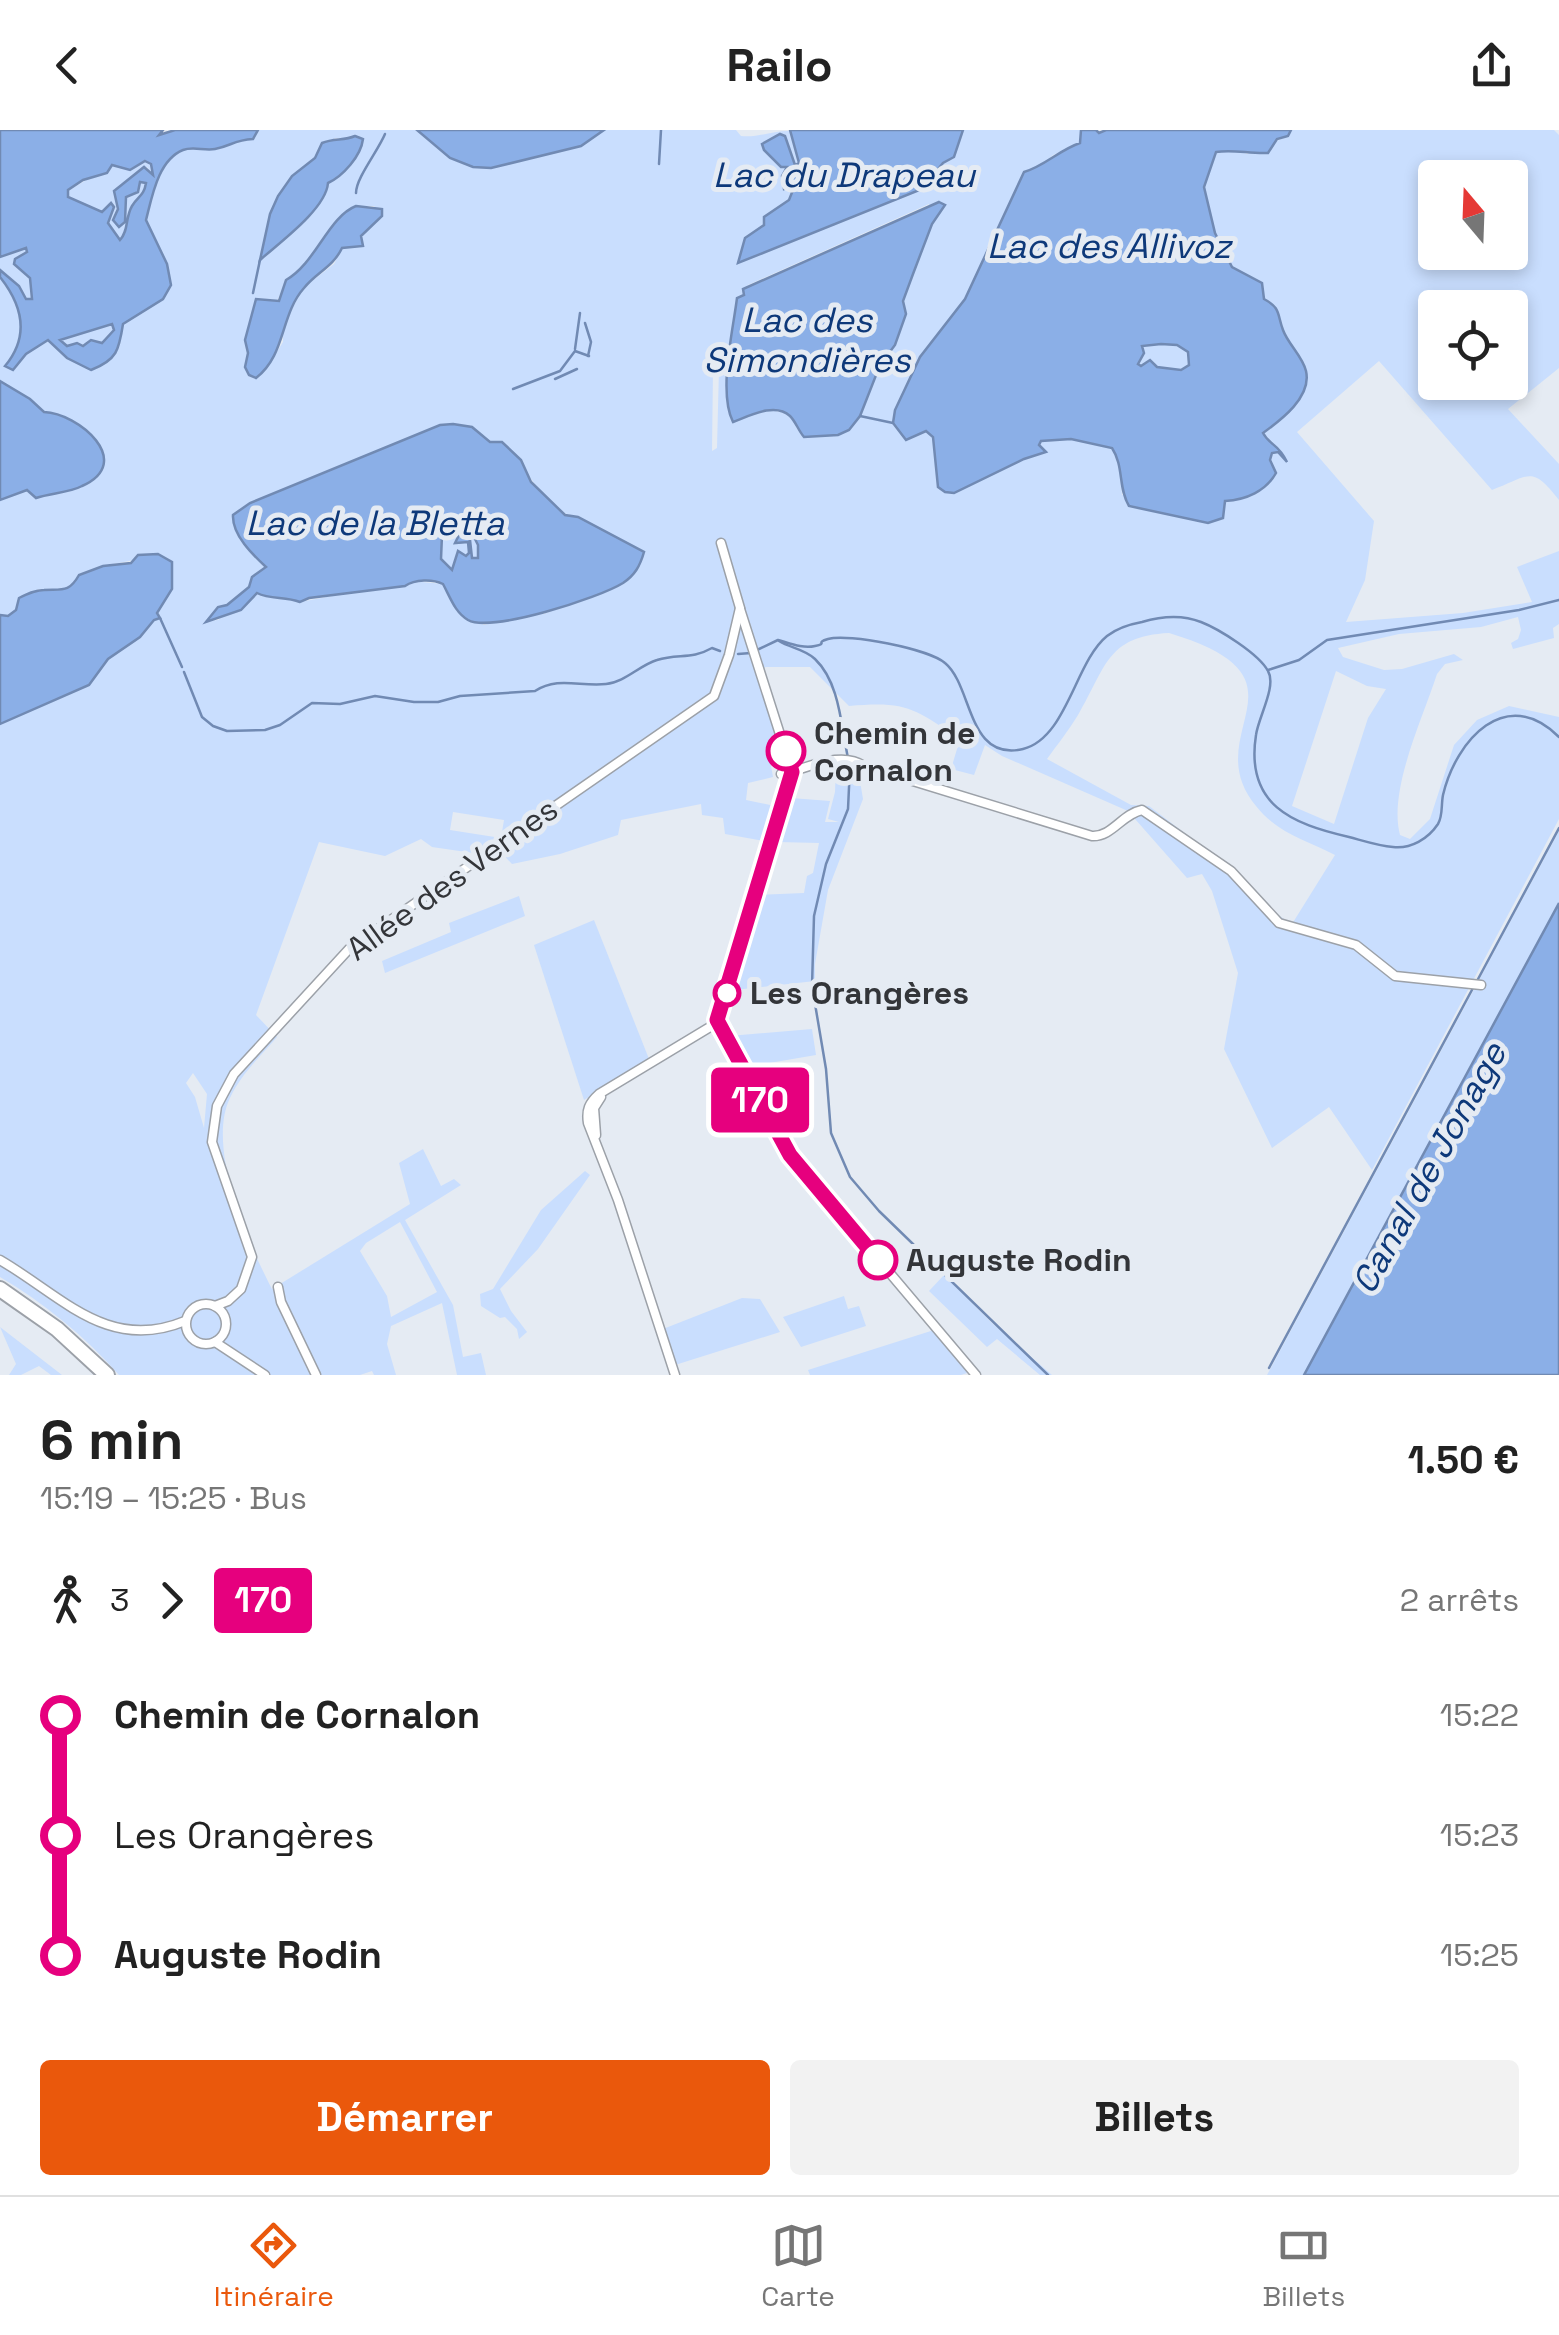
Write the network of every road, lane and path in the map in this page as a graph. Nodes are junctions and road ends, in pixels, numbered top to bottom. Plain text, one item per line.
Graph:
1 (721, 543) dead end
2 (740, 608) junction
3 (792, 772) junction
4 (781, 774) dead end
5 (1476, 984) dead end
6 (717, 1020) junction
7 (0, 1260) edge
8 (278, 1287) dead end
9 (0, 1289) edge
10 (0, 1298) edge
11 (228, 1301) junction
12 (215, 1306) junction
13 (224, 1315) junction
14 (186, 1322) junction
15 (169, 1329) junction
16 (188, 1333) junction
17 (218, 1340) junction
18 (96, 1375) edge
19 (107, 1375) edge
20 (264, 1375) edge
21 (316, 1375) edge
22 (675, 1375) edge
23 (976, 1375) edge

1 - 2 street, Allée des Vernes
2 - 3 street
2 - 11 street, Allée des Vernes
3 - 4 street
3 - 5 street
3 - 6 street
6 - 22 street
6 - 23 street
7 - 15 street
8 - 21 street
9 - 19 highway
10 - 18 highway
11 - 12 street
11 - 13 street, Allée des Vernes
12 - 13 street
12 - 14 street
13 - 17 street
14 - 15 street
14 - 16 street
15 - 16 street
16 - 17 street
17 - 20 street

